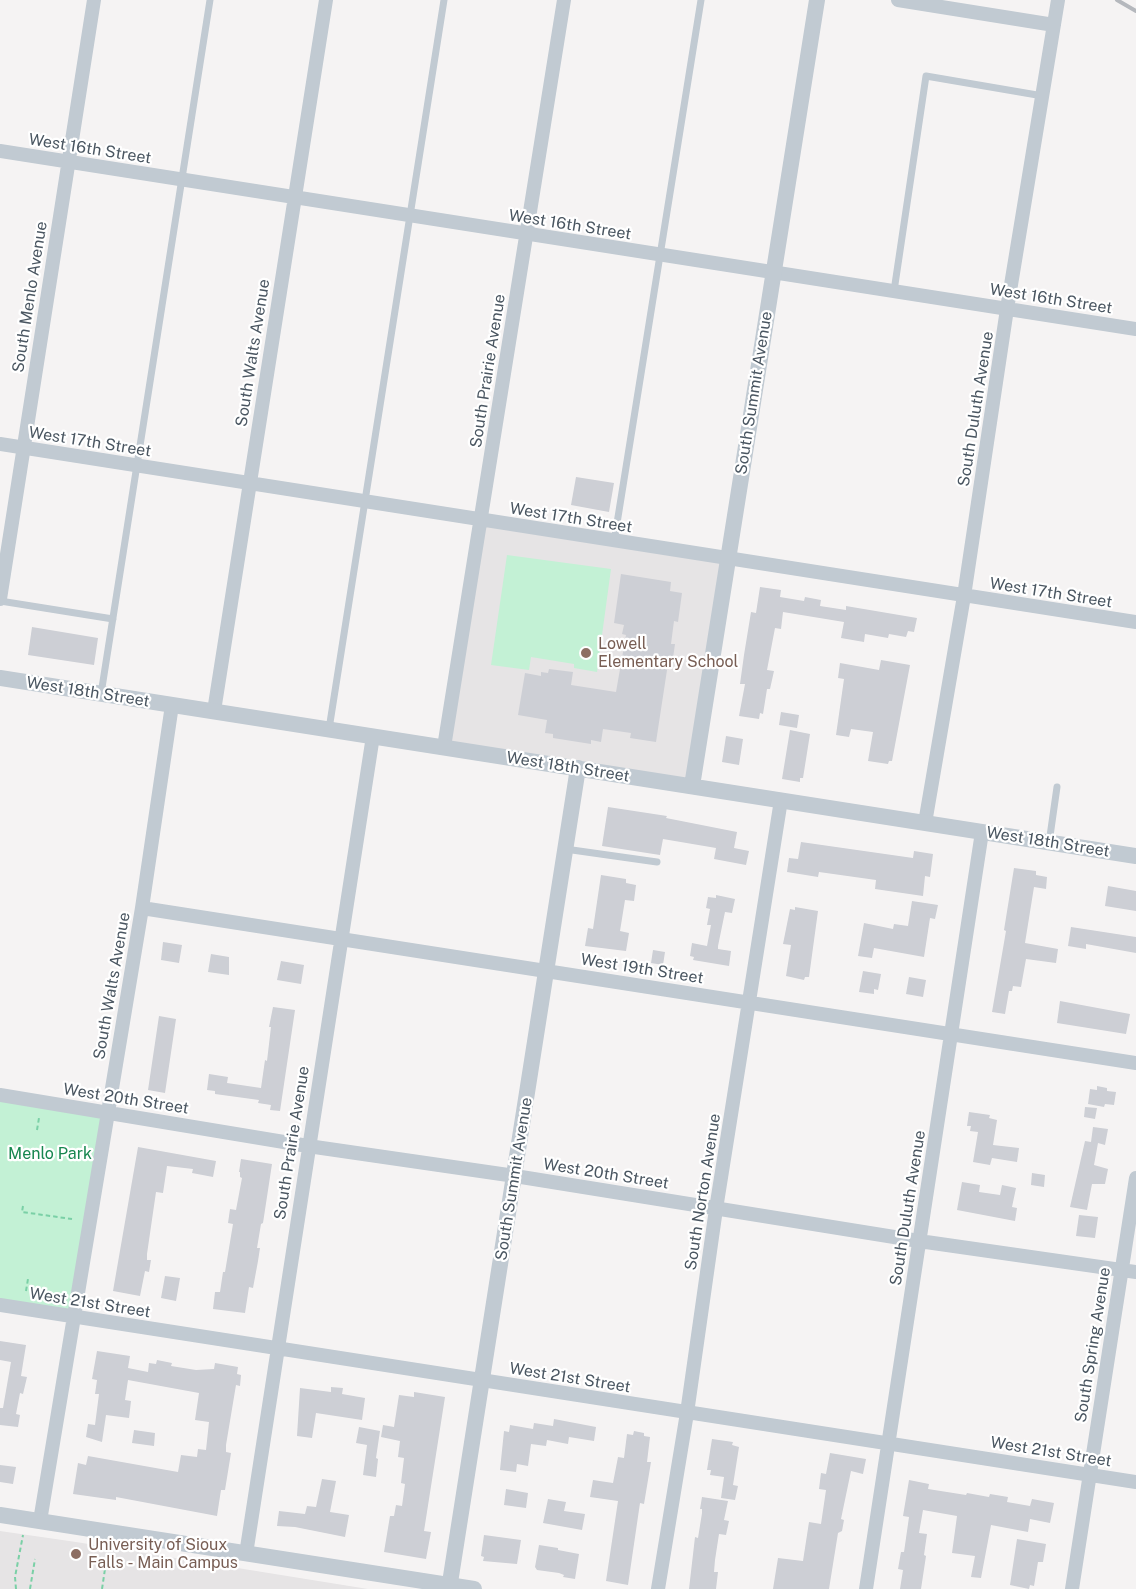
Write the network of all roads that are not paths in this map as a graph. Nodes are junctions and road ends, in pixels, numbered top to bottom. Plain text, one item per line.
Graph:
1 (94, 0) edge
2 (210, 0) edge
3 (326, 0) edge
4 (444, 0) edge
5 (564, 0) edge
6 (701, 0) edge
7 (817, 0) edge
8 (898, 0) edge
9 (1058, 0) edge
10 (1054, 25) junction
11 (1043, 96) junction
12 (0, 151) edge
13 (68, 162) junction
14 (181, 180) junction
15 (294, 198) junction
16 (409, 216) junction
17 (526, 235) junction
18 (660, 255) junction
19 (774, 273) junction
20 (894, 291) junction
21 (1007, 309) junction
22 (1136, 329) edge
23 (0, 444) edge
24 (23, 448) junction
25 (136, 466) junction
26 (250, 484) junction
27 (365, 502) junction
28 (481, 520) junction
29 (614, 542) junction
30 (727, 559) junction
31 (964, 596) junction
32 (0, 600) edge
33 (112, 619) junction
34 (1136, 622) edge
35 (0, 678) edge
36 (101, 694) junction
37 (172, 705) junction
38 (214, 711) junction
39 (329, 729) junction
40 (373, 736) junction
41 (444, 747) junction
42 (578, 768) junction
43 (692, 786) junction
44 (1058, 787) dead end
45 (780, 800) junction
46 (925, 823) junction
47 (982, 832) junction
48 (1050, 843) junction
49 (565, 849) junction
50 (1136, 856) edge
51 (657, 862) dead end
52 (142, 908) junction
53 (340, 938) junction
54 (546, 971) junction
55 (749, 1003) junction
56 (951, 1035) junction
57 (1136, 1063) edge
58 (0, 1095) edge
59 (107, 1112) junction
60 (308, 1146) junction
61 (515, 1176) junction
62 (1136, 1178) edge
63 (716, 1209) junction
64 (920, 1241) junction
65 (1122, 1270) junction
66 (1136, 1272) edge
67 (0, 1305) edge
68 (75, 1317) junction
69 (278, 1348) junction
70 (483, 1381) junction
71 (687, 1413) junction
72 (888, 1444) junction
73 (1090, 1475) junction
74 (1136, 1482) edge
75 (0, 1515) edge
76 (40, 1521) junction
77 (246, 1554) junction
78 (450, 1587) edge
79 (474, 1589) edge
80 (658, 1589) edge
81 (866, 1589) edge
82 (1072, 1589) edge

1 - 13 street, South Menlo Avenue
2 - 14 lane
3 - 15 street, South Walts Avenue
4 - 16 lane
5 - 17 street, South Prairie Avenue
6 - 18 lane
7 - 19 street, South Summit Avenue
8 - 10 street
9 - 10 street, South Duluth Avenue
10 - 11 street, South Duluth Avenue
11 - 20 lane
11 - 21 street, South Duluth Avenue
12 - 13 street, West 16th Street
13 - 14 street, West 16th Street
13 - 24 street, South Menlo Avenue
14 - 15 street, West 16th Street
14 - 25 lane
15 - 16 street, West 16th Street
15 - 26 street, South Walts Avenue
16 - 17 street, West 16th Street
16 - 27 lane
17 - 18 street, West 16th Street
17 - 28 street, South Prairie Avenue
18 - 19 street, West 16th Street
18 - 29 lane
19 - 20 street, West 16th Street
19 - 30 street, South Summit Avenue
20 - 21 street, West 16th Street
21 - 22 street, West 16th Street
21 - 31 street, South Duluth Avenue
23 - 24 street, West 17th Street
24 - 25 street, West 17th Street
24 - 32 street, South Menlo Avenue
25 - 26 street, West 17th Street
25 - 33 lane
26 - 27 street, West 17th Street
26 - 38 street, South Walts Avenue
27 - 28 street, West 17th Street
27 - 39 lane
28 - 29 street, West 17th Street
28 - 41 street, South Prairie Avenue
29 - 30 street, West 17th Street
30 - 31 street, West 17th Street
30 - 43 street, South Summit Avenue
31 - 34 street, West 17th Street
31 - 46 street, South Duluth Avenue
32 - 33 lane
33 - 36 lane
35 - 36 street, West 18th Street
36 - 37 street, West 18th Street
37 - 38 street, West 18th Street
37 - 52 street, South Walts Avenue
38 - 39 street, West 18th Street
39 - 40 street, West 18th Street
40 - 41 street, West 18th Street
40 - 53 street, South Prairie Avenue
41 - 42 street, West 18th Street
42 - 43 street, West 18th Street
42 - 49 street, South Summit Avenue
43 - 45 street, West 18th Street
44 - 48 lane
45 - 46 street, West 18th Street
45 - 55 street, South Norton Avenue
46 - 47 street, West 18th Street
47 - 48 street, West 18th Street
47 - 56 street, South Duluth Avenue
48 - 50 street, West 18th Street
49 - 51 lane
49 - 54 street, South Summit Avenue
52 - 53 street, West 19th Street
52 - 59 street, South Walts Avenue
53 - 54 street, West 19th Street
53 - 60 street, South Prairie Avenue
54 - 55 street, West 19th Street
54 - 61 street, South Summit Avenue
55 - 56 street, West 19th Street
55 - 63 street, South Norton Avenue
56 - 57 street, West 19th Street
56 - 64 street, South Duluth Avenue
58 - 59 street, West 20th Street
59 - 60 street, West 20th Street
59 - 68 street, South Walts Avenue
60 - 61 street, West 20th Street
60 - 69 street, South Prairie Avenue
61 - 63 street, West 20th Street
61 - 70 street, South Summit Avenue
62 - 65 street, South Spring Avenue
63 - 64 street, West 20th Street
63 - 71 street, South Norton Avenue
64 - 65 street, West 20th Street
64 - 72 street, South Duluth Avenue
65 - 66 street, West 20th Street
65 - 73 street, South Spring Avenue
67 - 68 street, West 21st Street
68 - 69 street, West 21st Street
68 - 76 street, South Walts Avenue
69 - 70 street, West 21st Street
69 - 77 street, South Prairie Avenue
70 - 71 street, West 21st Street
70 - 78 street, South Summit Avenue
71 - 72 street, West 21st Street
71 - 80 street, South Norton Avenue
72 - 73 street, West 21st Street
72 - 81 street, South Duluth Avenue
73 - 74 street, West 21st Street
73 - 82 street, South Spring Avenue
75 - 76 street
76 - 77 street
77 - 78 street
78 - 79 street

